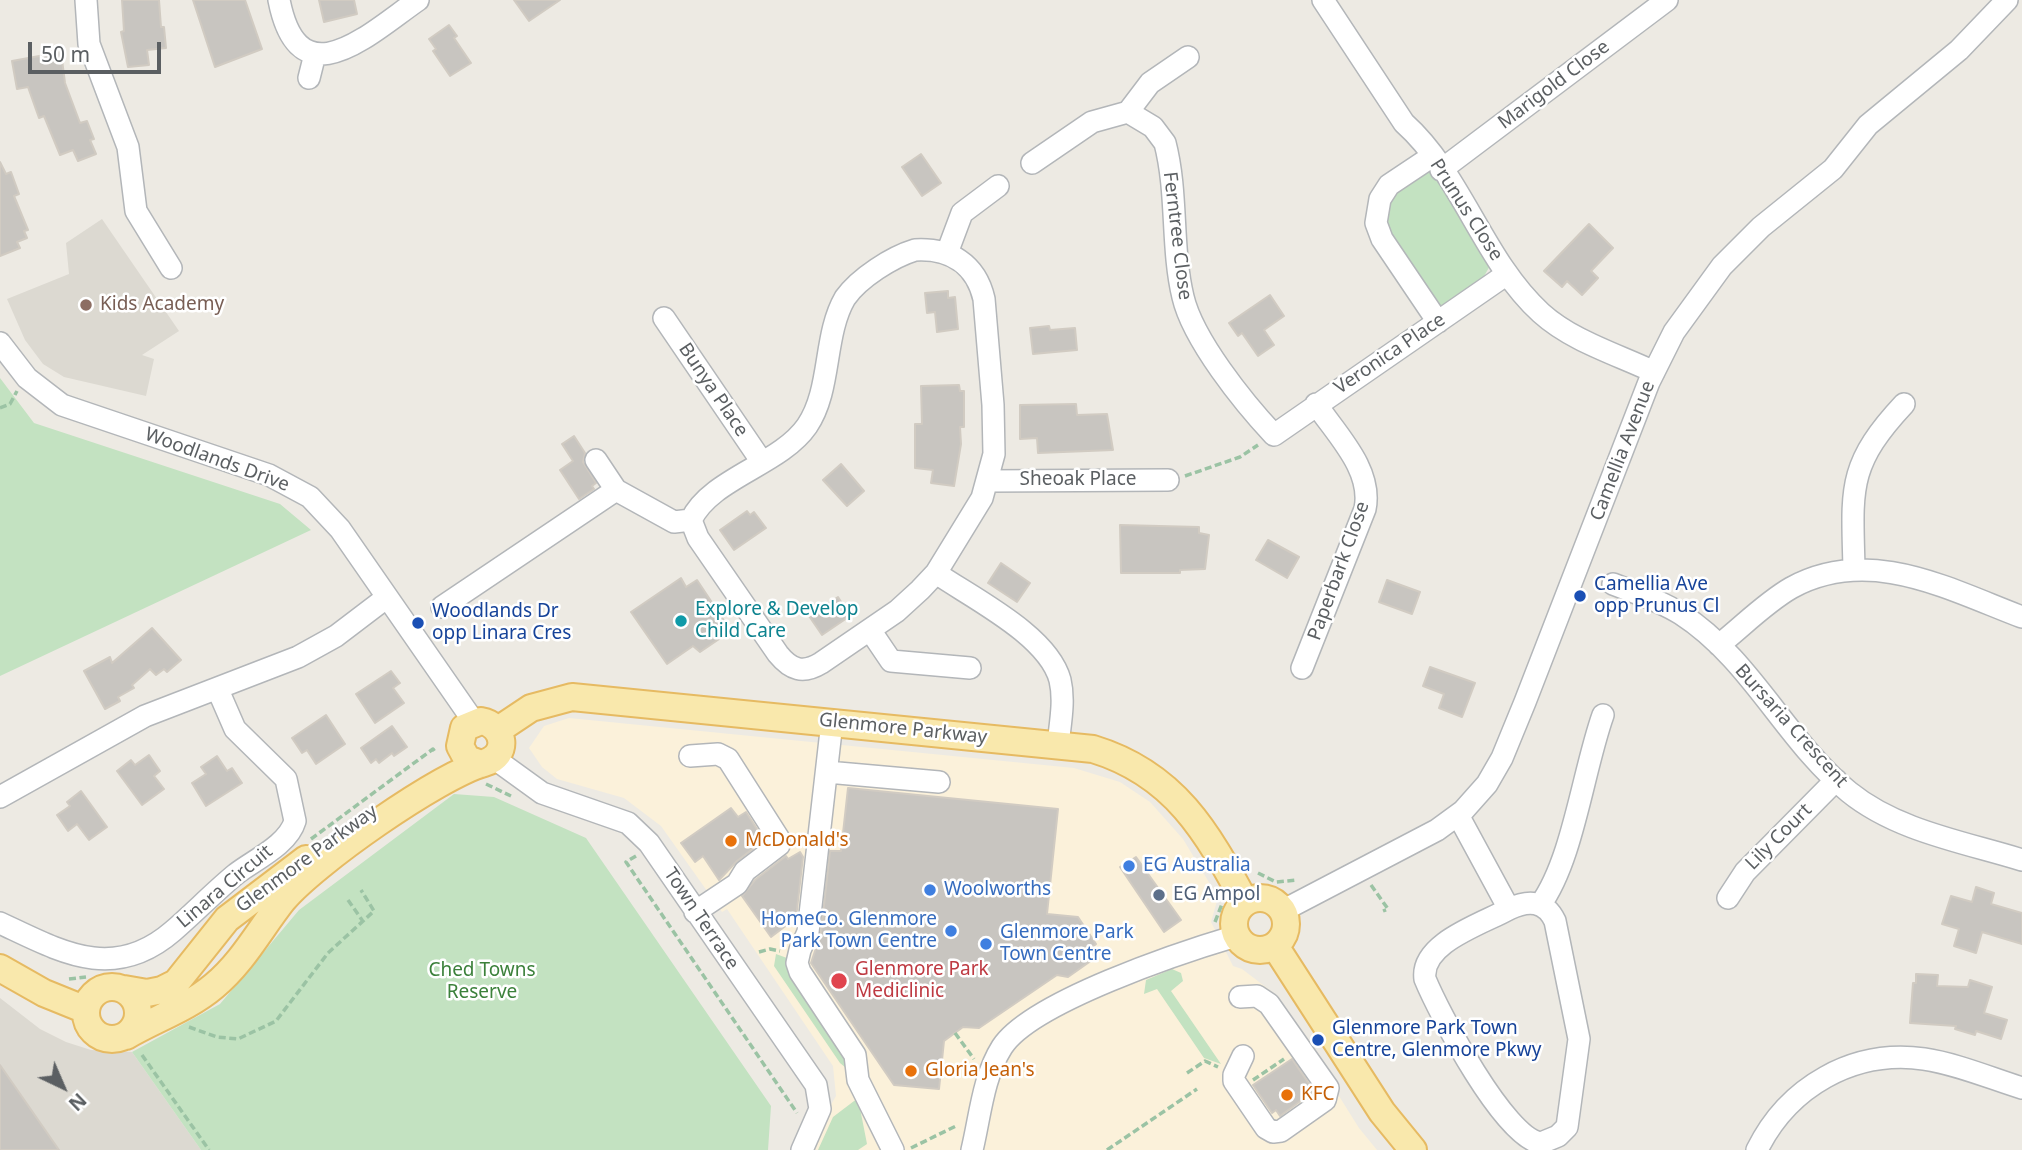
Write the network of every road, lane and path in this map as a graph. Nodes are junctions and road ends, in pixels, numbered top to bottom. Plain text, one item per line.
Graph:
1 (86, 0) edge
2 (279, 0) edge
3 (418, 0) edge
4 (1323, 0) edge
5 (1667, 0) edge
6 (2007, 0) edge
7 (315, 54) junction
8 (1188, 57) dead end
9 (309, 78) dead end
10 (1128, 112) junction
11 (1032, 163) dead end
12 (1436, 163) junction
13 (998, 186) dead end
14 (947, 253) junction
15 (171, 268) dead end
16 (1507, 274) junction
17 (664, 318) dead end
18 (1438, 321) junction
19 (0, 343) edge
20 (1654, 372) junction
21 (18, 390) dead end
22 (1316, 404) junction
23 (1904, 404) dead end
24 (0, 408) edge
25 (1274, 435) junction
26 (596, 460) dead end
27 (762, 462) junction
28 (1168, 480) joint
29 (988, 481) junction
30 (616, 490) junction
31 (691, 520) junction
32 (1854, 568) junction
33 (936, 573) junction
34 (1614, 584) dead end
35 (386, 598) junction
36 (442, 607) dead end
37 (2022, 617) edge
38 (870, 630) junction
39 (1719, 645) junction
40 (970, 668) dead end
41 (1302, 668) dead end
42 (218, 690) junction
43 (1603, 715) dead end
44 (832, 722) junction
45 (477, 730) junction
46 (1058, 745) junction
47 (694, 755) dead end
48 (484, 768) junction
49 (827, 772) junction
50 (1836, 780) junction
51 (939, 782) dead end
52 (0, 797) edge
53 (520, 800) dead end
54 (1458, 815) junction
55 (633, 846) dead end
56 (2022, 860) edge
57 (1258, 873) dead end
58 (1305, 878) dead end
59 (1371, 884) dead end
60 (361, 890) dead end
61 (1728, 898) dead end
62 (1234, 899) junction
63 (348, 900) dead end
64 (1540, 905) junction
65 (1509, 909) junction
66 (1282, 911) junction
67 (1383, 911) dead end
68 (695, 912) junction
69 (362, 920) junction
70 (0, 923) edge
71 (1209, 926) dead end
72 (1236, 936) junction
73 (1275, 946) junction
74 (790, 951) junction
75 (759, 952) dead end
76 (0, 968) edge
77 (124, 989) junction
78 (1240, 998) dead end
79 (86, 1010) junction
80 (184, 1026) dead end
81 (955, 1033) dead end
82 (134, 1046) junction
83 (1243, 1056) dead end
84 (1289, 1056) dead end
85 (975, 1061) dead end
86 (1216, 1065) dead end
87 (1187, 1073) dead end
88 (1250, 1082) dead end
89 (2022, 1088) edge
90 (1197, 1089) dead end
91 (800, 1121) dead end
92 (209, 1150) edge
93 (802, 1150) edge
94 (893, 1150) edge
95 (972, 1150) edge
96 (1107, 1150) edge
97 (1413, 1150) edge
98 (1756, 1150) edge

1 - 15 street
2 - 7 street
3 - 7 street
4 - 12 street, Prunus Close
5 - 12 street, Marigold Close
6 - 20 street, Camellia Avenue
7 - 9 street
8 - 10 street
10 - 11 street
10 - 25 street, Ferntree Close
12 - 16 street, Prunus Close
12 - 18 street, Marigold Close
13 - 14 street
14 - 27 street
14 - 29 street
16 - 18 street, Veronica Place
16 - 20 street, Prunus Close
17 - 27 street, Bunya Place
18 - 22 street, Veronica Place
19 - 35 street, Woodlands Drive
20 - 54 street, Camellia Avenue
21 - 24 path
22 - 25 street, Veronica Place
22 - 41 street, Paperbark Close
23 - 32 street
25 - 28 path
26 - 30 street
27 - 31 street
28 - 29 street, Sheoak Place
29 - 33 street
30 - 31 street
30 - 36 street
31 - 38 street
32 - 37 street
32 - 39 street
33 - 38 street
33 - 46 street
34 - 39 street, Bursaria Crescent
35 - 42 street
35 - 45 street, Woodlands Drive
38 - 40 street
39 - 50 street, Bursaria Crescent
42 - 52 street
42 - 70 street, Linara Circuit
43 - 64 street
44 - 45 main road, Glenmore Parkway
44 - 46 main road, Glenmore Parkway
44 - 49 street
45 - 48 main road
45 - 48 main road
45 - 77 main road, Glenmore Parkway
46 - 62 main road, Glenmore Parkway
47 - 68 street
48 - 53 path
48 - 68 street, Town Terrace
48 - 82 main road, Glenmore Parkway
49 - 51 street
49 - 74 street
50 - 56 street, Bursaria Crescent
50 - 61 street, Lily Court
54 - 65 street
54 - 66 street, Camellia Avenue
55 - 91 path
57 - 58 path
59 - 67 path
60 - 69 path
62 - 66 main road
62 - 71 path
62 - 72 main road
63 - 69 path
64 - 65 street
64 - 65 street
66 - 73 main road
68 - 93 street, Town Terrace
69 - 80 path
72 - 73 main road
72 - 95 street
73 - 97 main road
74 - 75 path
74 - 94 street
76 - 79 main road
77 - 79 main road
77 - 82 main road
78 - 83 street
79 - 82 main road
81 - 85 path
82 - 92 path
84 - 88 path
86 - 87 path
89 - 98 street
90 - 96 path

